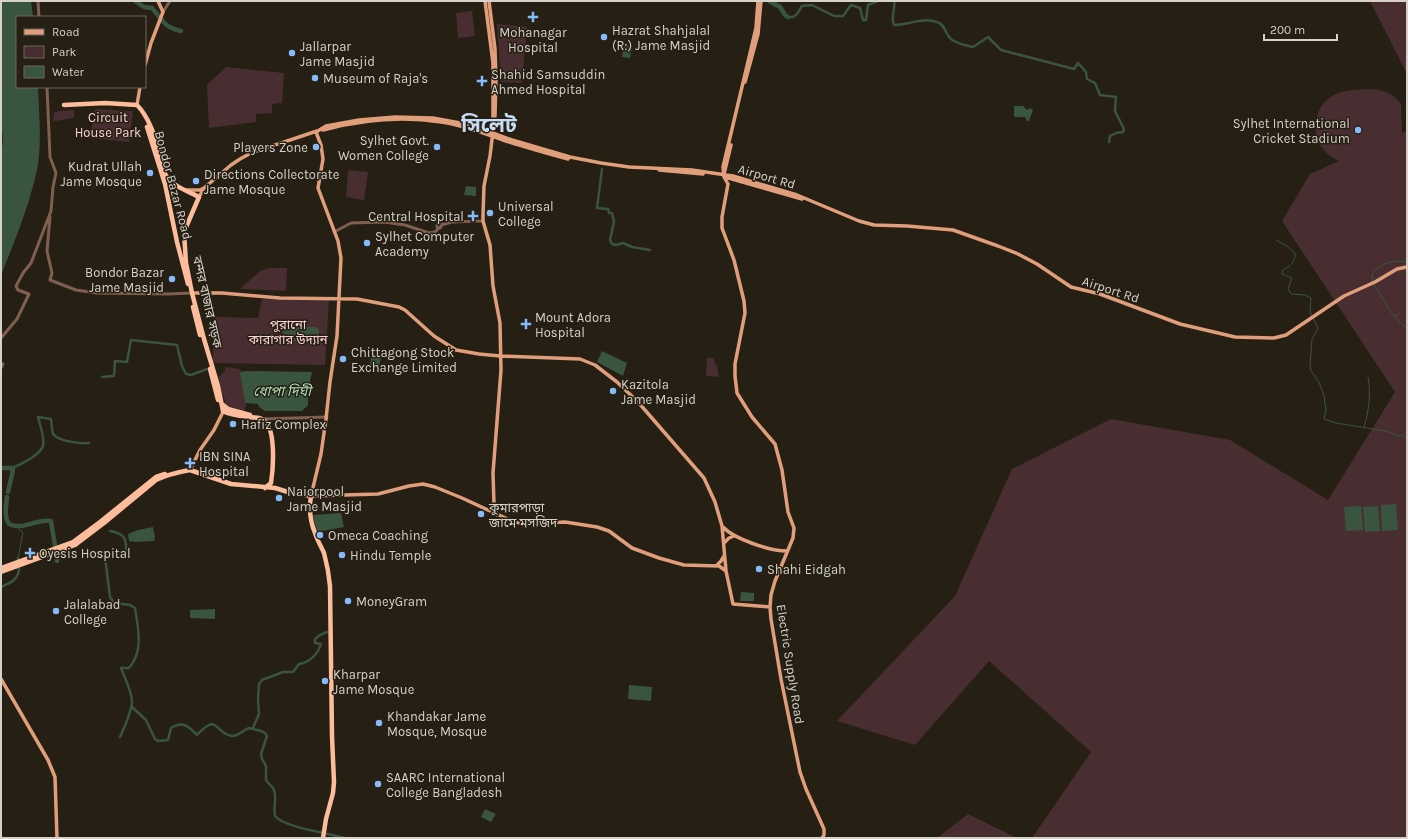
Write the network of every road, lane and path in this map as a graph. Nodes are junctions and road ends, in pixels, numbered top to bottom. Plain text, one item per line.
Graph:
1 (38, 1) edge
2 (158, 1) edge
3 (170, 1) edge
4 (485, 1) edge
5 (489, 1) edge
6 (759, 1) edge
7 (163, 12) junction
8 (39, 16) edge
9 (493, 49) junction
10 (146, 62) edge
11 (47, 88) edge
12 (140, 88) edge
13 (64, 105) dead end
14 (137, 105) junction
15 (316, 132) junction
16 (493, 134) junction
17 (724, 176) junction
18 (204, 188) junction
19 (184, 190) junction
20 (199, 197) junction
21 (51, 211) junction
22 (483, 221) junction
23 (334, 232) junction
24 (1407, 267) edge
25 (191, 293) junction
26 (339, 298) junction
27 (1, 338) edge
28 (500, 356) junction
29 (1, 363) edge
30 (1, 368) edge
31 (225, 412) junction
32 (327, 417) junction
33 (261, 418) junction
34 (190, 470) junction
35 (184, 471) junction
36 (271, 483) junction
37 (265, 488) junction
38 (275, 488) junction
39 (311, 496) junction
40 (494, 504) junction
41 (488, 510) junction
42 (497, 515) junction
43 (722, 526) junction
44 (734, 536) junction
45 (724, 543) junction
46 (777, 551) junction
47 (787, 551) junction
48 (724, 555) junction
49 (784, 559) junction
50 (716, 566) junction
51 (1, 568) edge
52 (726, 571) junction
53 (1, 572) edge
54 (770, 607) junction
55 (1, 678) edge
56 (323, 837) edge
57 (56, 838) edge
58 (822, 838) edge

1 - 8 street
2 - 7 main road
3 - 7 street
4 - 9 main road
5 - 9 main road
6 - 17 main road, Electric Supply Road
7 - 10 main road
9 - 16 main road
11 - 21 street
12 - 14 main road
13 - 14 highway
14 - 19 highway
14 - 25 highway, Bondor Bazar Road
15 - 16 main road, বন্দর বাজার সড়ক
15 - 18 main road, বন্দর বাজার সড়ক
15 - 23 main road
16 - 17 main road, Airport Rd
16 - 22 main road
17 - 24 main road, Airport Rd
17 - 47 main road, Electric Supply Road
18 - 19 main road
18 - 20 main road, বন্দর বাজার সড়ক
19 - 20 highway
20 - 25 highway, বন্দর বাজার সড়ক
21 - 25 street
21 - 27 street
22 - 23 street
22 - 28 main road
23 - 26 main road
25 - 26 main road
25 - 31 highway, বন্দর বাজার সড়ক
25 - 31 highway, Bondor Bazar Road
26 - 28 main road
26 - 32 main road
28 - 40 main road
28 - 43 main road
29 - 30 street
31 - 33 highway
31 - 34 main road
32 - 33 street
32 - 39 main road
33 - 36 highway
34 - 35 highway
34 - 37 highway
35 - 51 highway
35 - 53 highway
36 - 37 highway
36 - 38 highway
37 - 38 highway
38 - 39 highway
39 - 41 main road
39 - 56 highway
40 - 41 main road
40 - 42 main road
41 - 42 main road
42 - 50 main road
43 - 44 main road
43 - 45 main road
44 - 45 main road
44 - 46 main road
45 - 48 main road
46 - 47 main road
46 - 49 main road
47 - 49 main road, Electric Supply Road
48 - 50 main road
48 - 52 main road
49 - 54 main road, Electric Supply Road
50 - 52 main road
52 - 54 main road
54 - 58 main road, Electric Supply Road
55 - 57 main road

